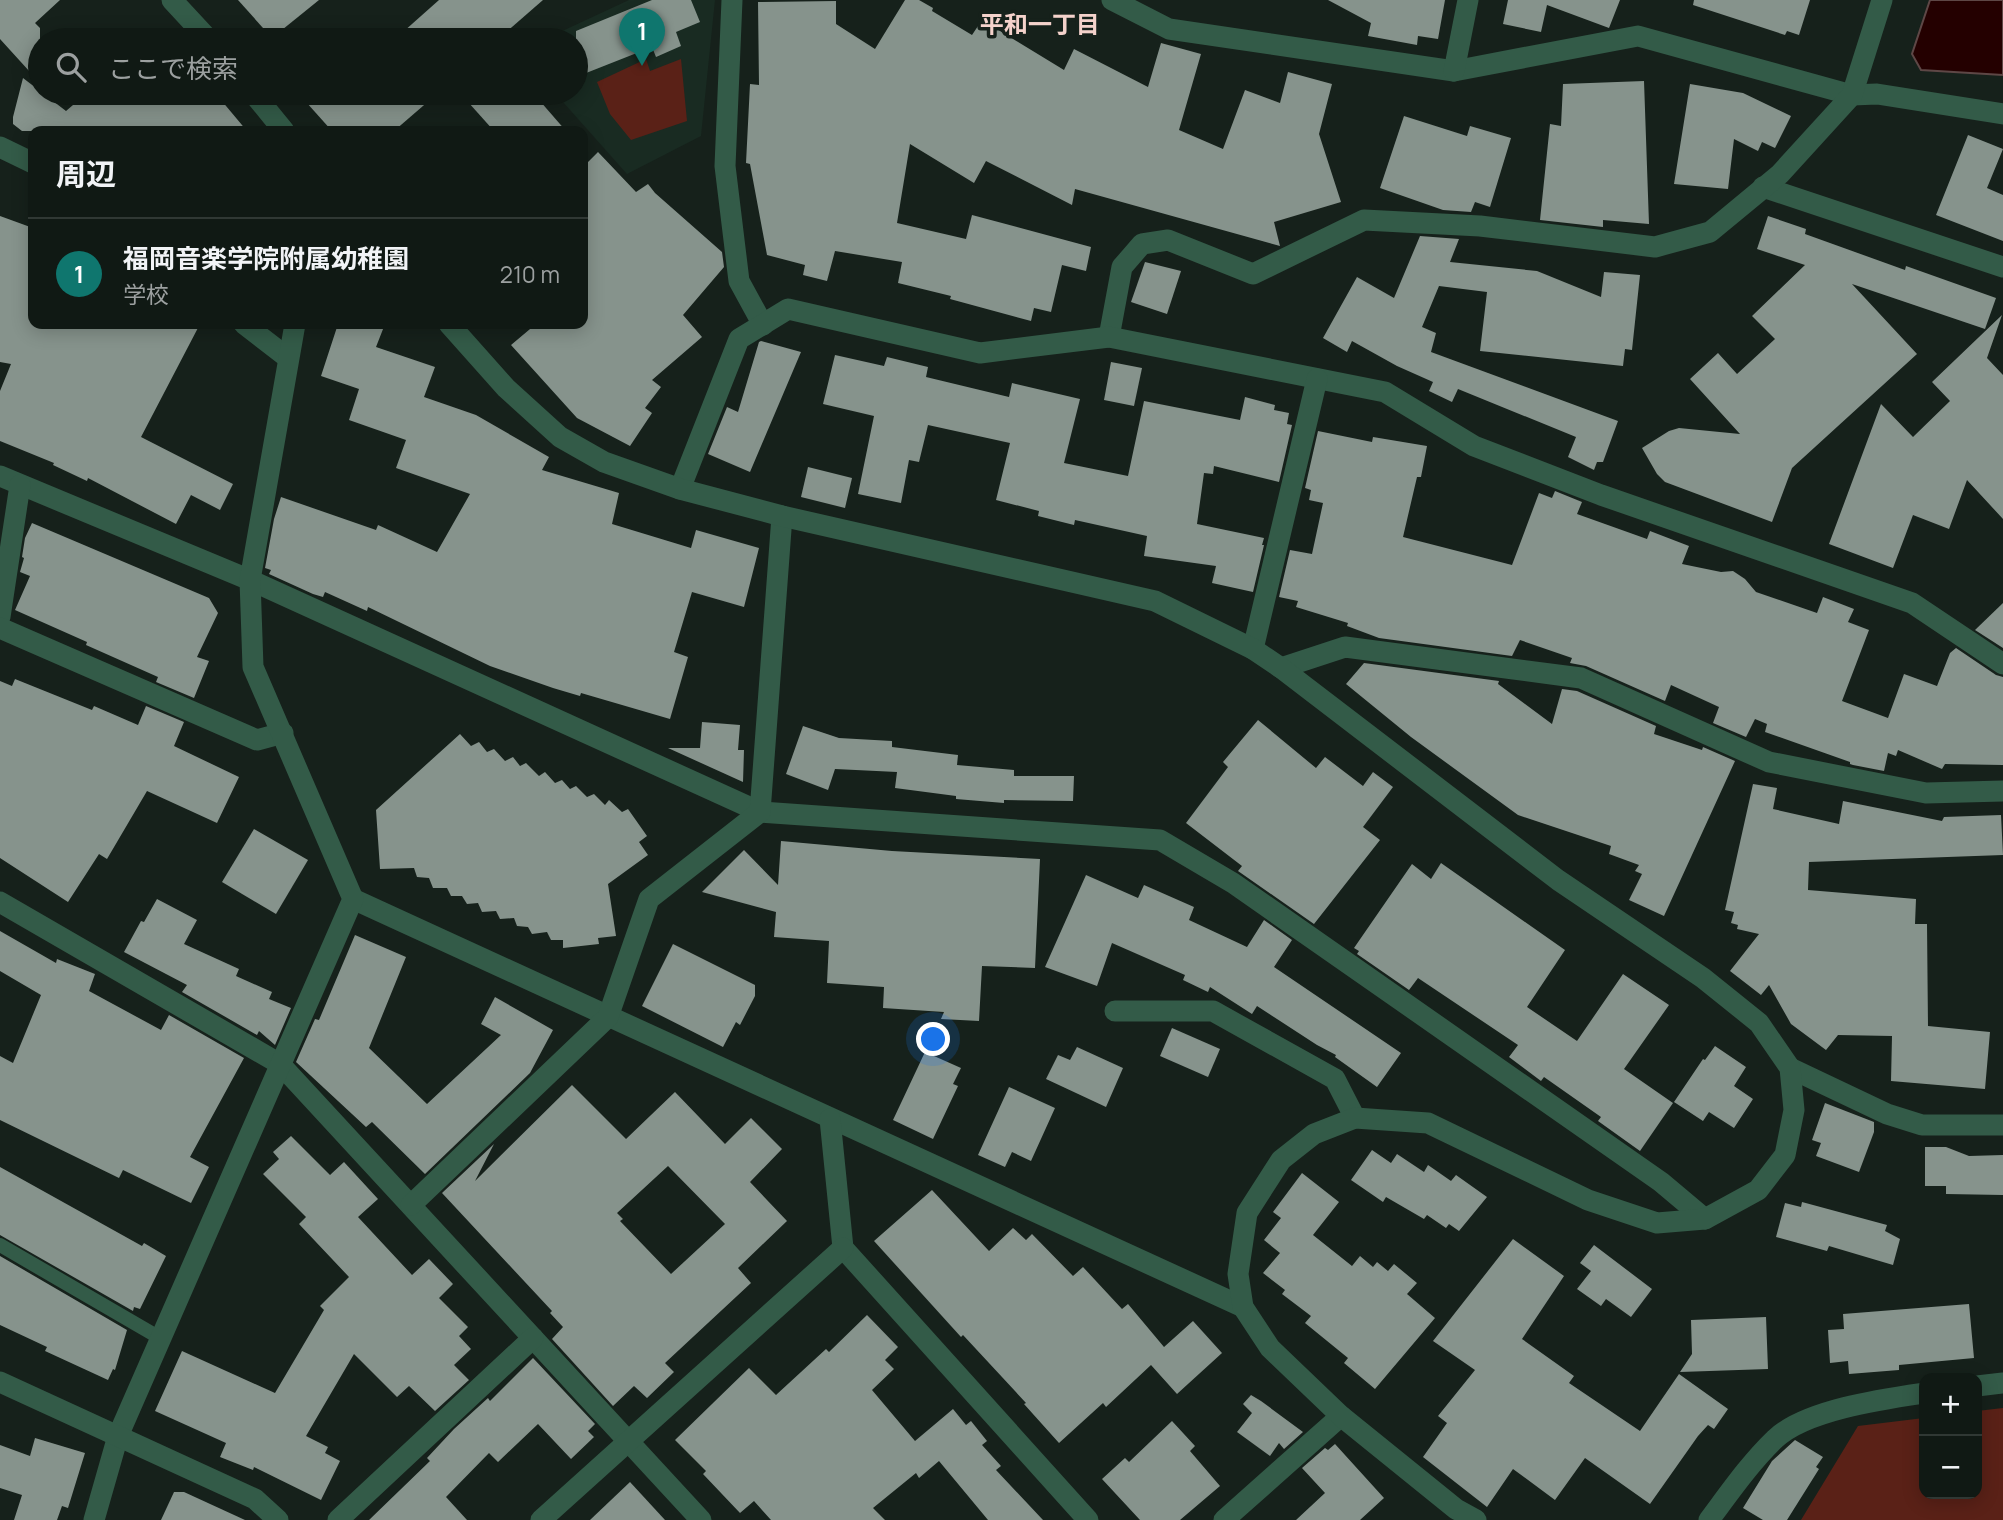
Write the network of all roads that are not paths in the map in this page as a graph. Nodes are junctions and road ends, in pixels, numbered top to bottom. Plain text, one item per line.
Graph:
1 (172, 0) edge
2 (732, 0) edge
3 (1112, 0) edge
4 (1468, 0) edge
5 (1882, 0) edge
6 (198, 28) edge
7 (1454, 71) junction
8 (1852, 95) junction
9 (263, 105) edge
10 (2003, 114) edge
11 (280, 126) edge
12 (0, 147) edge
13 (28, 161) edge
14 (1763, 187) junction
15 (2003, 267) edge
16 (763, 325) junction
17 (250, 329) edge
18 (294, 329) edge
19 (453, 329) edge
20 (1109, 337) junction
21 (288, 358) junction
22 (1317, 379) junction
23 (0, 477) edge
24 (20, 485) junction
25 (680, 489) junction
26 (782, 516) junction
27 (250, 580) junction
28 (0, 617) edge
29 (0, 628) edge
30 (1253, 649) junction
31 (2003, 664) edge
32 (1281, 668) junction
33 (283, 733) junction
34 (2003, 791) edge
35 (760, 811) junction
36 (353, 899) junction
37 (0, 902) edge
38 (1115, 1012) dead end
39 (608, 1017) junction
40 (280, 1064) junction
41 (1790, 1068) junction
42 (1355, 1118) junction
43 (830, 1119) junction
44 (2003, 1125) edge
45 (411, 1206) junction
46 (1705, 1219) junction
47 (0, 1245) edge
48 (843, 1248) junction
49 (1243, 1307) junction
50 (160, 1338) junction
51 (533, 1338) junction
52 (0, 1382) edge
53 (2003, 1383) edge
54 (1982, 1385) edge
55 (1919, 1394) edge
56 (1341, 1416) junction
57 (118, 1436) junction
58 (628, 1441) junction
59 (94, 1520) edge
60 (278, 1520) edge
61 (338, 1520) edge
62 (541, 1520) edge
63 (701, 1520) edge
64 (1088, 1520) edge
65 (1224, 1520) edge
66 (1476, 1520) edge
67 (1709, 1520) edge

1 - 6 street
2 - 16 street
3 - 7 street
4 - 7 street
5 - 8 street
7 - 8 street
8 - 10 street
8 - 14 street
9 - 11 street
12 - 13 street
14 - 15 street
14 - 20 street
16 - 20 street
16 - 25 street
17 - 21 street
18 - 21 street
19 - 25 street
20 - 22 street
21 - 27 street
22 - 30 street
22 - 31 street
23 - 24 street
24 - 27 street
24 - 28 street
25 - 26 street
26 - 30 street
26 - 35 street
27 - 33 street
27 - 35 street
29 - 33 street
30 - 32 street
32 - 34 street
32 - 41 street
33 - 36 street
35 - 39 street
35 - 46 street
36 - 39 street
36 - 40 street
37 - 40 street
38 - 42 street
39 - 43 street
39 - 45 street
40 - 45 street
40 - 50 street
41 - 44 street
41 - 46 street
42 - 46 street
42 - 49 street
43 - 48 street
43 - 49 street
45 - 51 street
47 - 50 lane
48 - 58 street
48 - 64 street
49 - 56 street
50 - 57 street
51 - 58 street
51 - 61 street
52 - 57 street
53 - 54 street
55 - 67 street
56 - 65 street
56 - 66 street
57 - 59 street
57 - 60 street
58 - 62 street
58 - 63 street

